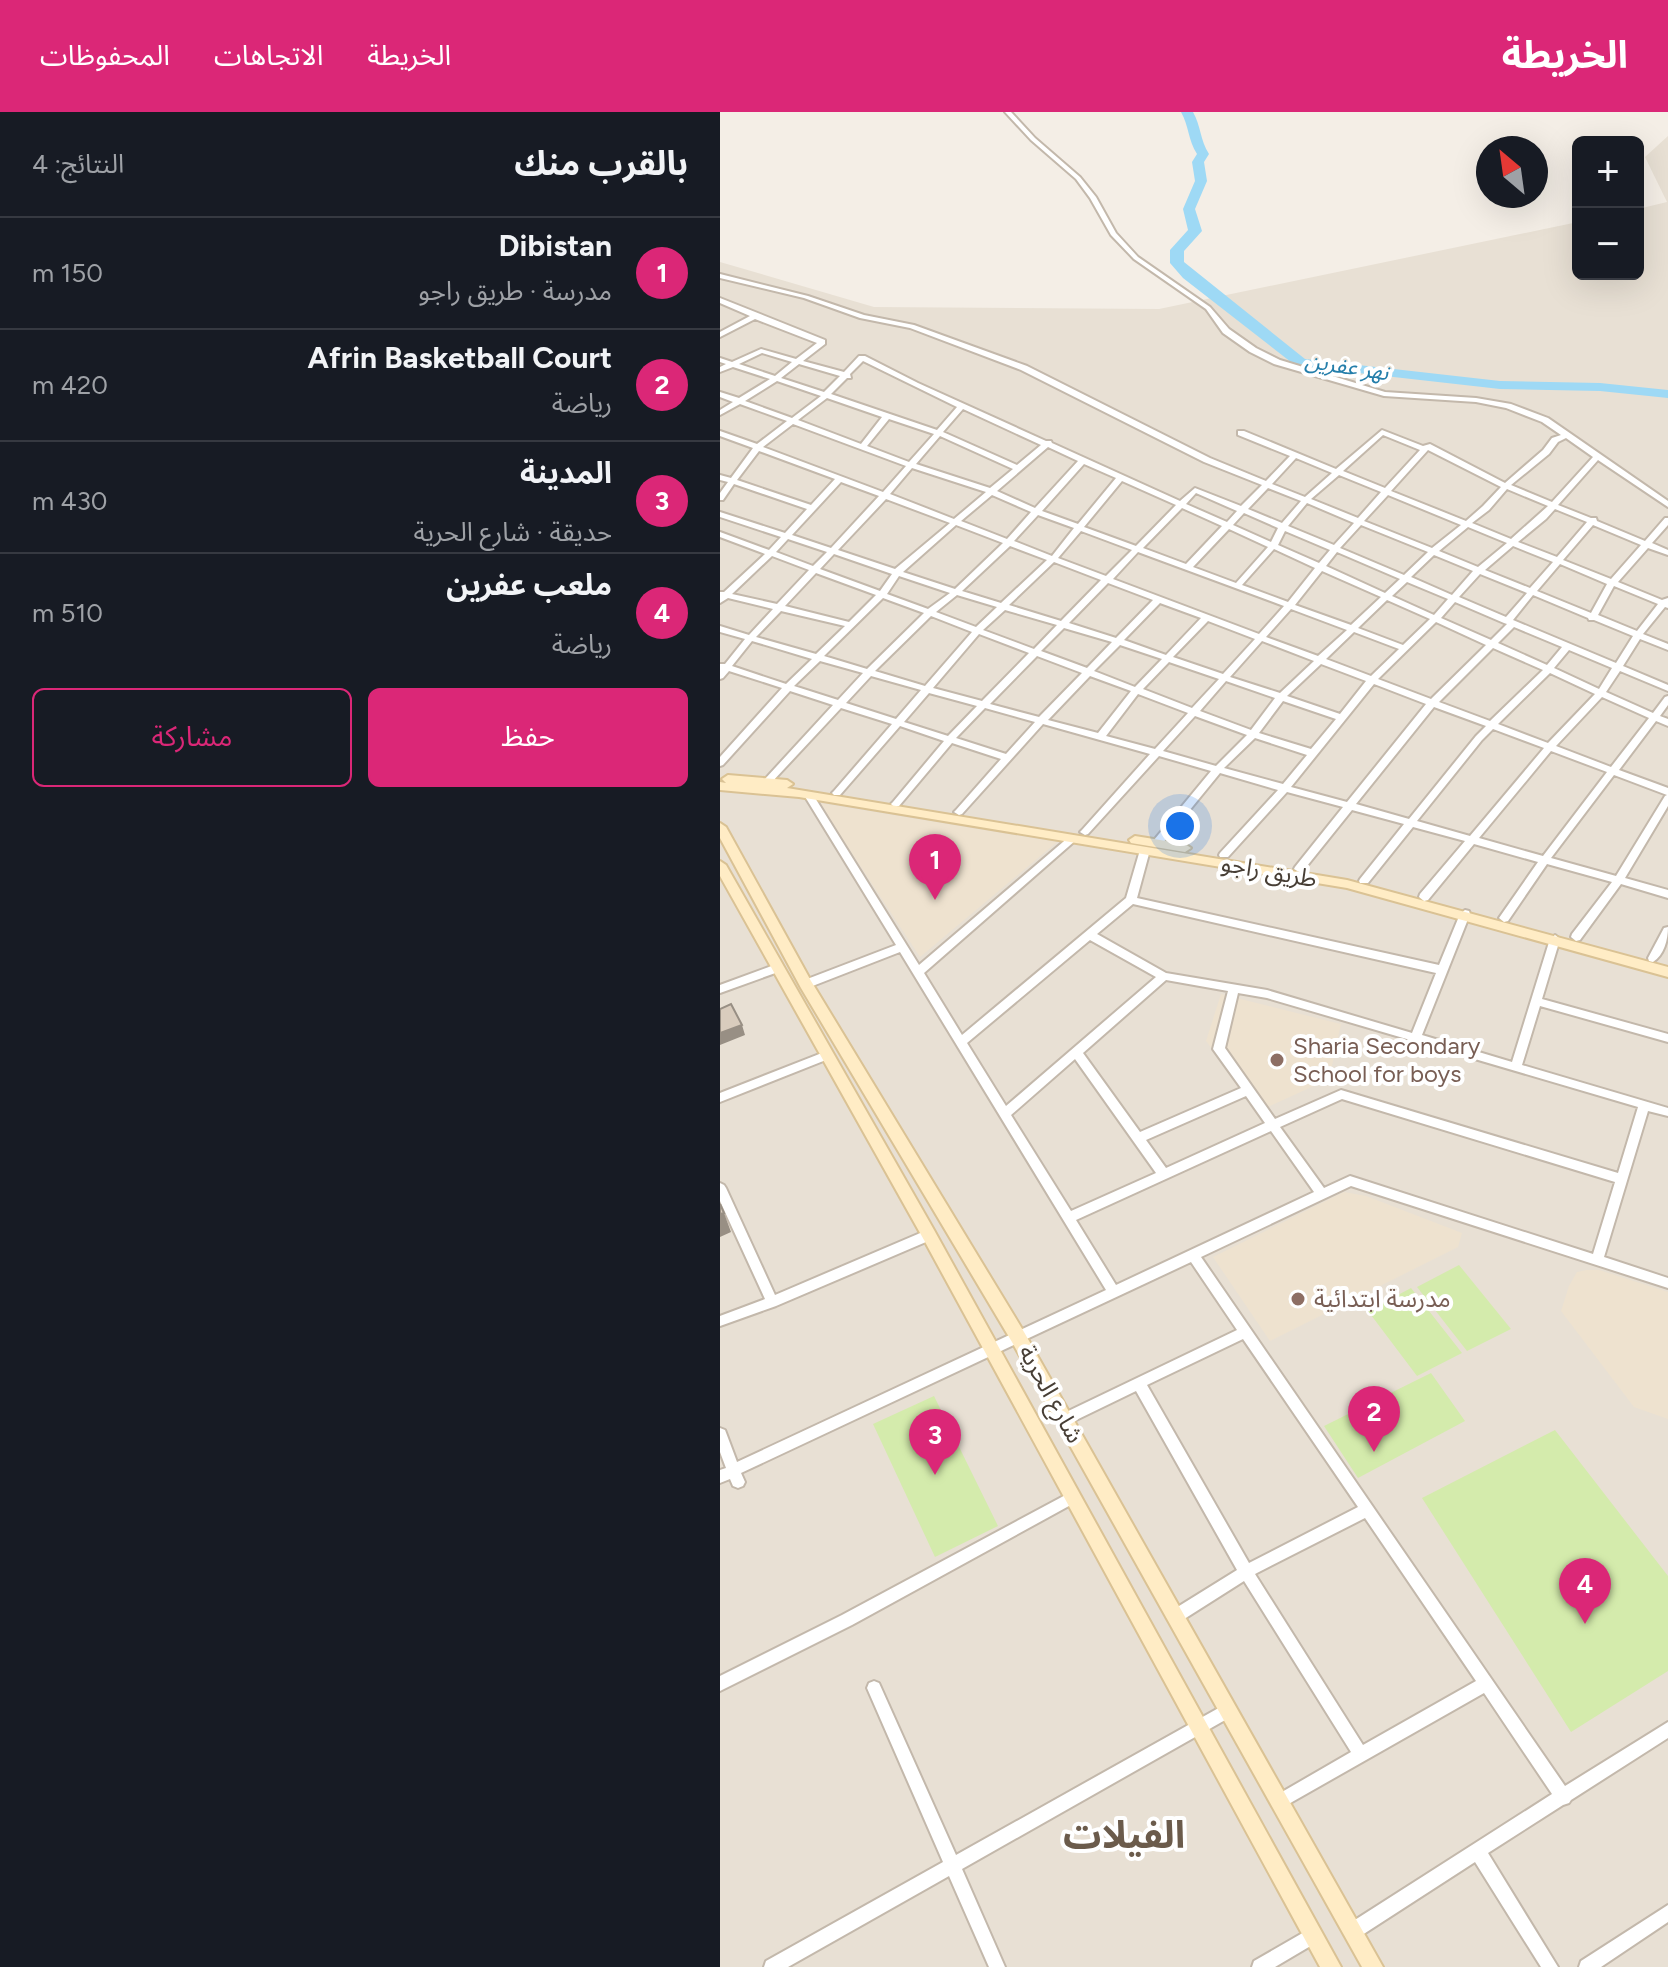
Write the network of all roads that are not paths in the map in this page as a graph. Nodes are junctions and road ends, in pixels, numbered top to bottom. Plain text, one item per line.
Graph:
1 (1008, 112) edge
2 (720, 276) edge
3 (720, 300) edge
4 (755, 316) junction
5 (720, 335) edge
6 (797, 359) junction
7 (720, 360) edge
8 (730, 363) junction
9 (720, 370) edge
10 (848, 376) junction
11 (774, 380) junction
12 (720, 394) edge
13 (824, 397) junction
14 (739, 401) junction
15 (962, 406) junction
16 (720, 413) edge
17 (887, 416) junction
18 (793, 421) junction
19 (720, 433) edge
20 (939, 433) junction
21 (1241, 433) dead end
22 (1567, 435) junction
23 (1048, 443) junction
24 (758, 447) junction
25 (862, 447) junction
26 (1425, 449) junction
27 (1295, 455) junction
28 (1598, 456) junction
29 (1083, 460) junction
30 (911, 465) junction
31 (1017, 468) junction
32 (1338, 473) junction
33 (720, 477) edge
34 (1121, 477) junction
35 (839, 479) junction
36 (733, 481) junction
37 (1267, 484) junction
38 (1506, 486) junction
39 (991, 491) junction
40 (1386, 492) junction
41 (884, 496) junction
42 (720, 498) edge
43 (1305, 501) junction
44 (1181, 504) junction
45 (1554, 504) junction
46 (1668, 505) edge
47 (811, 508) junction
48 (1242, 510) junction
49 (1035, 511) junction
50 (720, 514) edge
51 (1593, 520) junction
52 (1668, 520) edge
53 (956, 522) junction
54 (1360, 522) junction
55 (1465, 524) junction
56 (1228, 525) junction
57 (1283, 527) junction
58 (1080, 528) junction
59 (720, 534) edge
60 (784, 537) junction
61 (1010, 541) junction
62 (1512, 543) junction
63 (1645, 543) junction
64 (1274, 545) junction
65 (1136, 549) junction
66 (1335, 549) junction
67 (832, 552) junction
68 (1433, 552) junction
69 (771, 553) junction
70 (1668, 553) edge
71 (1054, 558) junction
72 (1558, 562) junction
73 (1321, 567) junction
74 (1187, 568) junction
75 (816, 569) junction
76 (1479, 570) junction
77 (897, 572) junction
78 (1107, 579) junction
79 (1405, 579) junction
80 (1612, 583) junction
81 (1237, 586) junction
82 (1532, 591) junction
83 (956, 592) junction
84 (882, 594) junction
85 (1387, 595) junction
86 (722, 596) edge
87 (1454, 599) junction
88 (1158, 600) junction
89 (1666, 602) edge
90 (1290, 605) junction
91 (781, 607) junction
92 (1002, 607) junction
93 (930, 612) junction
94 (1206, 618) junction
95 (1592, 618) junction
96 (1435, 619) junction
97 (1510, 622) junction
98 (1064, 623) junction
99 (851, 625) junction
100 (720, 629) edge
101 (1354, 629) junction
102 (978, 630) junction
103 (1638, 635) junction
104 (752, 636) junction
105 (1259, 638) junction
106 (1117, 641) junction
107 (1494, 644) junction
108 (1567, 646) junction
109 (1668, 647) edge
110 (1404, 648) junction
111 (1036, 652) junction
112 (819, 658) junction
113 (1165, 659) junction
114 (1317, 661) junction
115 (724, 666) edge
116 (1619, 666) junction
117 (1549, 669) junction
118 (870, 671) junction
119 (1088, 671) junction
120 (720, 676) edge
121 (1224, 678) junction
122 (1371, 681) junction
123 (788, 687) junction
124 (1668, 688) edge
125 (926, 689) junction
126 (1137, 690) junction
127 (1601, 693) junction
128 (1281, 697) junction
129 (1668, 699) edge
130 (839, 703) junction
131 (985, 704) junction
132 (1431, 704) junction
133 (1192, 711) junction
134 (1340, 717) junction
135 (1655, 717) junction
136 (1042, 720) junction
137 (897, 722) junction
138 (1668, 723) edge
139 (1494, 726) junction
140 (1253, 734) junction
141 (1101, 736) junction
142 (951, 738) junction
143 (1549, 748) junction
144 (1156, 752) junction
145 (1312, 753) junction
146 (1007, 758) junction
147 (720, 763) edge
148 (1219, 768) junction
149 (1614, 773) junction
150 (768, 781) junction
151 (720, 784) edge
152 (1285, 788) junction
153 (1668, 792) edge
154 (837, 793) junction
155 (809, 795) junction
156 (1668, 798) edge
157 (896, 804) junction
158 (1349, 806) junction
159 (959, 812) junction
160 (1410, 822) junction
161 (720, 827) edge
162 (1079, 835) junction
163 (1471, 839) junction
164 (1158, 842) junction
165 (1145, 850) junction
166 (1224, 855) junction
167 (1543, 860) junction
168 (720, 865) edge
169 (1299, 869) junction
170 (1364, 881) junction
171 (1618, 881) junction
172 (1668, 894) edge
173 (1424, 897) junction
174 (1131, 900) junction
175 (1465, 914) junction
176 (768, 915) junction
177 (1504, 918) junction
178 (751, 921) junction
179 (1668, 931) edge
180 (1090, 935) junction
181 (1576, 937) junction
182 (1555, 939) junction
183 (901, 947) junction
184 (1653, 958) junction
185 (1668, 962) edge
186 (777, 968) junction
187 (1442, 970) junction
188 (1668, 972) edge
189 (917, 973) junction
190 (1164, 976) junction
191 (806, 984) junction
192 (1234, 988) junction
193 (720, 989) edge
194 (1536, 1001) junction
195 (816, 1017) junction
196 (1416, 1036) junction
197 (1668, 1038) edge
198 (960, 1043) junction
199 (1076, 1052) junction
200 (827, 1055) junction
201 (1516, 1066) junction
202 (1248, 1090) junction
203 (720, 1098) edge
204 (1644, 1105) junction
205 (1668, 1112) edge
206 (1004, 1115) junction
207 (1273, 1125) junction
208 (1138, 1138) junction
209 (1164, 1174) junction
210 (1622, 1179) junction
211 (720, 1188) edge
212 (1322, 1194) junction
213 (1068, 1218) junction
214 (929, 1235) junction
215 (1193, 1255) junction
216 (1597, 1260) junction
217 (1668, 1283) edge
218 (1114, 1292) junction
219 (772, 1302) junction
220 (720, 1321) edge
221 (1245, 1332) junction
222 (1018, 1337) junction
223 (991, 1349) junction
224 (1139, 1383) junction
225 (1065, 1419) junction
226 (720, 1434) edge
227 (731, 1477) edge
228 (1073, 1497) junction
229 (1366, 1510) junction
230 (1246, 1572) junction
231 (1176, 1616) junction
232 (720, 1684) edge
233 (1485, 1684) junction
234 (874, 1688) dead end
235 (1229, 1710) junction
236 (1198, 1727) junction
237 (1668, 1729) edge
238 (1361, 1755) junction
239 (1564, 1798) junction
240 (1280, 1801) junction
241 (1478, 1852) junction
242 (953, 1865) junction
243 (1666, 1918) edge
244 (1353, 1931) junction
245 (1313, 1935) junction
246 (772, 1967) edge
247 (997, 1967) edge
248 (1260, 1967) edge
249 (1331, 1967) edge
250 (1373, 1967) edge
251 (1550, 1967) edge
252 (1587, 1967) edge

1 - 22 street
2 - 37 street
3 - 4 street
4 - 5 street
4 - 6 street
6 - 8 street
6 - 10 street
6 - 11 street
7 - 8 street
8 - 9 street
8 - 11 street
10 - 13 street
10 - 15 street
11 - 13 street
11 - 14 street
12 - 14 street
13 - 17 street
13 - 18 street
14 - 16 street
14 - 18 street
15 - 20 street
15 - 23 street
17 - 20 street
17 - 25 street
18 - 24 street
18 - 25 street
19 - 24 street
20 - 30 street
20 - 31 street
21 - 27 street
22 - 28 street
22 - 38 street
23 - 29 street
23 - 31 street
24 - 35 street
24 - 36 street
25 - 30 street
26 - 32 street
26 - 38 street
26 - 40 street
27 - 32 street
27 - 37 street
28 - 45 street
28 - 46 street
29 - 34 street
29 - 49 street
30 - 39 street
30 - 41 street
31 - 39 street
32 - 40 street
32 - 43 street
33 - 36 street
34 - 44 street
34 - 58 street
35 - 41 street
35 - 47 street
36 - 42 street
36 - 47 street
37 - 43 street
37 - 48 street
38 - 45 street
38 - 55 street
39 - 49 street
39 - 53 street
40 - 54 street
40 - 55 street
41 - 53 street
41 - 67 street
43 - 54 street
43 - 57 street
44 - 48 street
44 - 56 street
44 - 65 street
45 - 51 street
45 - 62 street
47 - 60 street
48 - 56 street
48 - 57 street
49 - 58 street
49 - 61 street
50 - 60 street
51 - 63 street
51 - 72 street
52 - 63 street
53 - 61 street
53 - 77 street
54 - 66 street
54 - 68 street
55 - 62 street
55 - 68 street
56 - 64 street
56 - 74 street
57 - 64 street
57 - 66 street
58 - 65 street
58 - 71 street
59 - 69 street
60 - 67 street
60 - 69 street
61 - 71 street
61 - 83 street
62 - 72 street
62 - 76 street
63 - 70 street
63 - 80 street
64 - 73 street
64 - 81 street
65 - 74 street
65 - 78 street
66 - 73 street
66 - 79 street
67 - 75 street
67 - 77 street
68 - 76 street
68 - 79 street
69 - 75 street
69 - 86 street
71 - 78 street
71 - 92 street
72 - 80 street
72 - 82 street
73 - 85 street
73 - 90 street
74 - 81 street
75 - 84 street
75 - 91 street
76 - 82 street
76 - 87 street
77 - 83 street
77 - 84 street
78 - 88 street
78 - 98 street
79 - 85 street
79 - 87 street
80 - 89 street
80 - 95 street
81 - 90 street
82 - 95 street
82 - 97 street
83 - 92 street
83 - 93 street
84 - 93 street
84 - 99 street
85 - 96 street
85 - 101 street
86 - 91 street
87 - 96 street
87 - 97 street
88 - 94 street
88 - 106 street
89 - 103 street
90 - 101 street
90 - 105 street
91 - 99 street
91 - 104 street
92 - 98 street
92 - 102 street
93 - 102 street
93 - 118 street
94 - 105 street
94 - 113 street
95 - 103 street
96 - 107 street
96 - 110 street
97 - 107 street
97 - 108 street
98 - 106 street
98 - 111 street
99 - 112 street
100 - 104 street
101 - 110 street
101 - 114 street
102 - 111 street
102 - 125 street
103 - 109 street
103 - 116 street
104 - 112 street
104 - 115 street
105 - 114 street
105 - 121 street
106 - 113 street
106 - 119 street
107 - 117 street
107 - 132 street
108 - 116 street
108 - 117 street
110 - 122 street
111 - 119 street
111 - 131 street
112 - 118 street
112 - 123 street
113 - 121 street
113 - 126 street
114 - 122 street
114 - 128 street
115 - 120 street
115 - 123 street
116 - 124 street
116 - 127 street
117 - 127 street
117 - 139 street
118 - 125 street
118 - 130 street
119 - 126 street
119 - 136 street
121 - 128 street
121 - 133 street
122 - 132 street
122 - 134 street
123 - 130 street
123 - 147 street
125 - 131 street
125 - 137 street
126 - 133 street
126 - 141 street
127 - 135 street
127 - 143 street
128 - 134 street
128 - 140 street
129 - 135 street
130 - 137 street
130 - 150 street
131 - 136 street
131 - 142 street
132 - 139 street
132 - 158 street
133 - 140 street
133 - 144 street
134 - 145 street
135 - 138 street
135 - 149 street
136 - 141 street
136 - 146 street
137 - 142 street
137 - 154 street
139 - 143 street
139 - 160 street
140 - 145 street
140 - 148 street
141 - 144 street
142 - 146 street
142 - 157 street
143 - 149 street
143 - 163 street
144 - 148 street
144 - 162 street
145 - 152 street
146 - 159 street
148 - 152 street
148 - 164 street
149 - 153 street
149 - 167 street
150 - 151 main road, طريق راجو
150 - 154 main road, طريق راجو
151 - 155 main road, طريق راجو
152 - 158 street
152 - 166 street
154 - 157 main road, طريق راجو
155 - 162 main road, طريق راجو
155 - 183 street
156 - 171 street
157 - 159 main road, طريق راجو
158 - 160 street
158 - 169 street
159 - 162 main road, طريق راجو
160 - 163 street
160 - 170 street
161 - 176 main road, شارع الحرية
162 - 164 main road, طريق راجو
162 - 165 main road, طريق راجو
162 - 189 street
163 - 167 street
163 - 173 street
164 - 166 main road, طريق راجو
165 - 174 street
165 - 175 main road, طريق راجو
166 - 169 main road, طريق راجو
167 - 171 street
167 - 177 street
168 - 178 main road, شارع الحرية
169 - 170 main road, طريق راجو
170 - 173 main road, طريق راجو
171 - 172 street
171 - 181 street
173 - 177 main road, طريق راجو
174 - 180 street
174 - 187 street
175 - 182 main road, طريق راجو
175 - 187 street
176 - 178 main road
176 - 191 main road, شارع الحرية
177 - 181 main road, طريق راجو
178 - 186 main road, شارع الحرية
179 - 184 street
180 - 190 street
180 - 198 street
181 - 184 main road, طريق راجو
182 - 188 main road, طريق راجو
182 - 194 street
183 - 189 street
183 - 191 street
184 - 185 main road, طريق راجو
186 - 193 street
186 - 195 main road, شارع الحرية
187 - 196 street
189 - 198 street
190 - 192 street
190 - 199 street
191 - 195 main road, شارع الحرية
192 - 196 street
192 - 202 street
194 - 197 street
194 - 201 street
195 - 200 main road, شارع الحرية
195 - 222 main road, شارع الحرية
196 - 201 street
198 - 206 street
199 - 206 street
199 - 208 street
200 - 203 street
200 - 214 main road, شارع الحرية
201 - 204 street
202 - 207 street
202 - 208 street
204 - 205 street
204 - 210 street
206 - 213 street
207 - 209 street
207 - 210 street
207 - 212 street
208 - 209 street
209 - 213 street
210 - 216 street
211 - 219 street
212 - 215 street
212 - 216 street
213 - 218 street
214 - 219 street
214 - 223 main road, شارع الحرية
215 - 218 street
215 - 221 street
216 - 217 street
218 - 222 street
219 - 220 street
221 - 224 street
221 - 229 street
222 - 223 street
222 - 225 main road, شارع الحرية
223 - 227 street
223 - 228 main road, شارع الحرية
224 - 225 street
224 - 230 street
225 - 231 main road, شارع الحرية
226 - 227 street
228 - 232 street
228 - 236 main road, شارع الحرية
229 - 230 street
229 - 233 street
230 - 231 street
230 - 238 street
231 - 235 main road, شارع الحرية
233 - 238 street
233 - 239 street
234 - 242 street
235 - 236 street
235 - 240 main road, شارع الحرية
236 - 242 street
236 - 245 main road, شارع الحرية
237 - 239 street
238 - 240 street
239 - 241 street
240 - 244 main road, شارع الحرية
241 - 244 street
241 - 251 street
242 - 246 street
242 - 247 street
243 - 252 street
244 - 250 main road, شارع الحرية
245 - 248 street
245 - 249 main road, شارع الحرية

